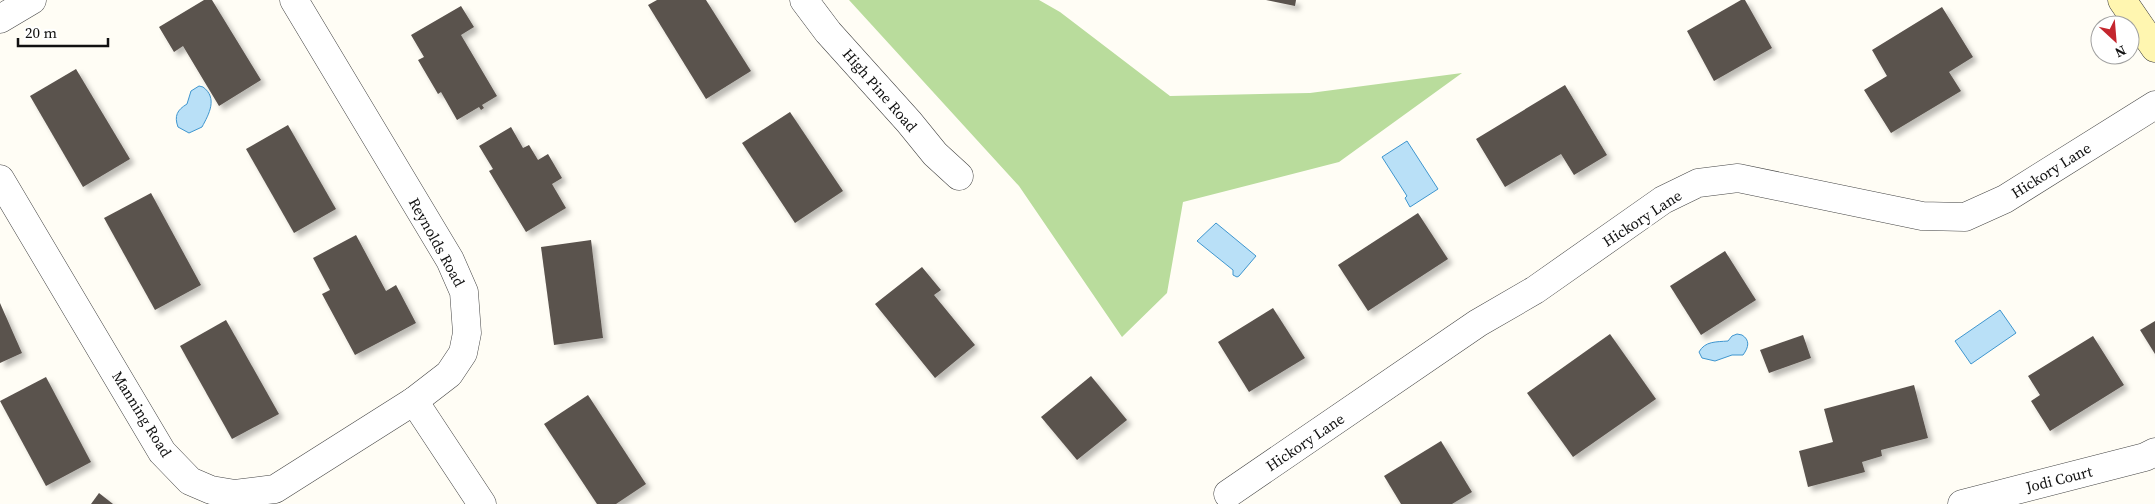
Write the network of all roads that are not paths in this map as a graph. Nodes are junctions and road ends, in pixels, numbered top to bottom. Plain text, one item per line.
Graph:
1 (32, 0) edge
2 (294, 0) edge
3 (804, 0) edge
4 (2122, 0) edge
5 (0, 19) edge
6 (2155, 48) edge
7 (2155, 104) edge
8 (959, 176) dead end
9 (0, 178) edge
10 (414, 401) junction
11 (2155, 452) edge
12 (1228, 494) dead end
13 (482, 504) edge
14 (1962, 504) edge

1 - 5 street
2 - 10 street, Reynolds Road
3 - 8 street, High Pine Road
4 - 6 street
7 - 12 street, Hickory Lane
9 - 10 street, Manning Road
10 - 13 street
11 - 14 street, Jodi Court

